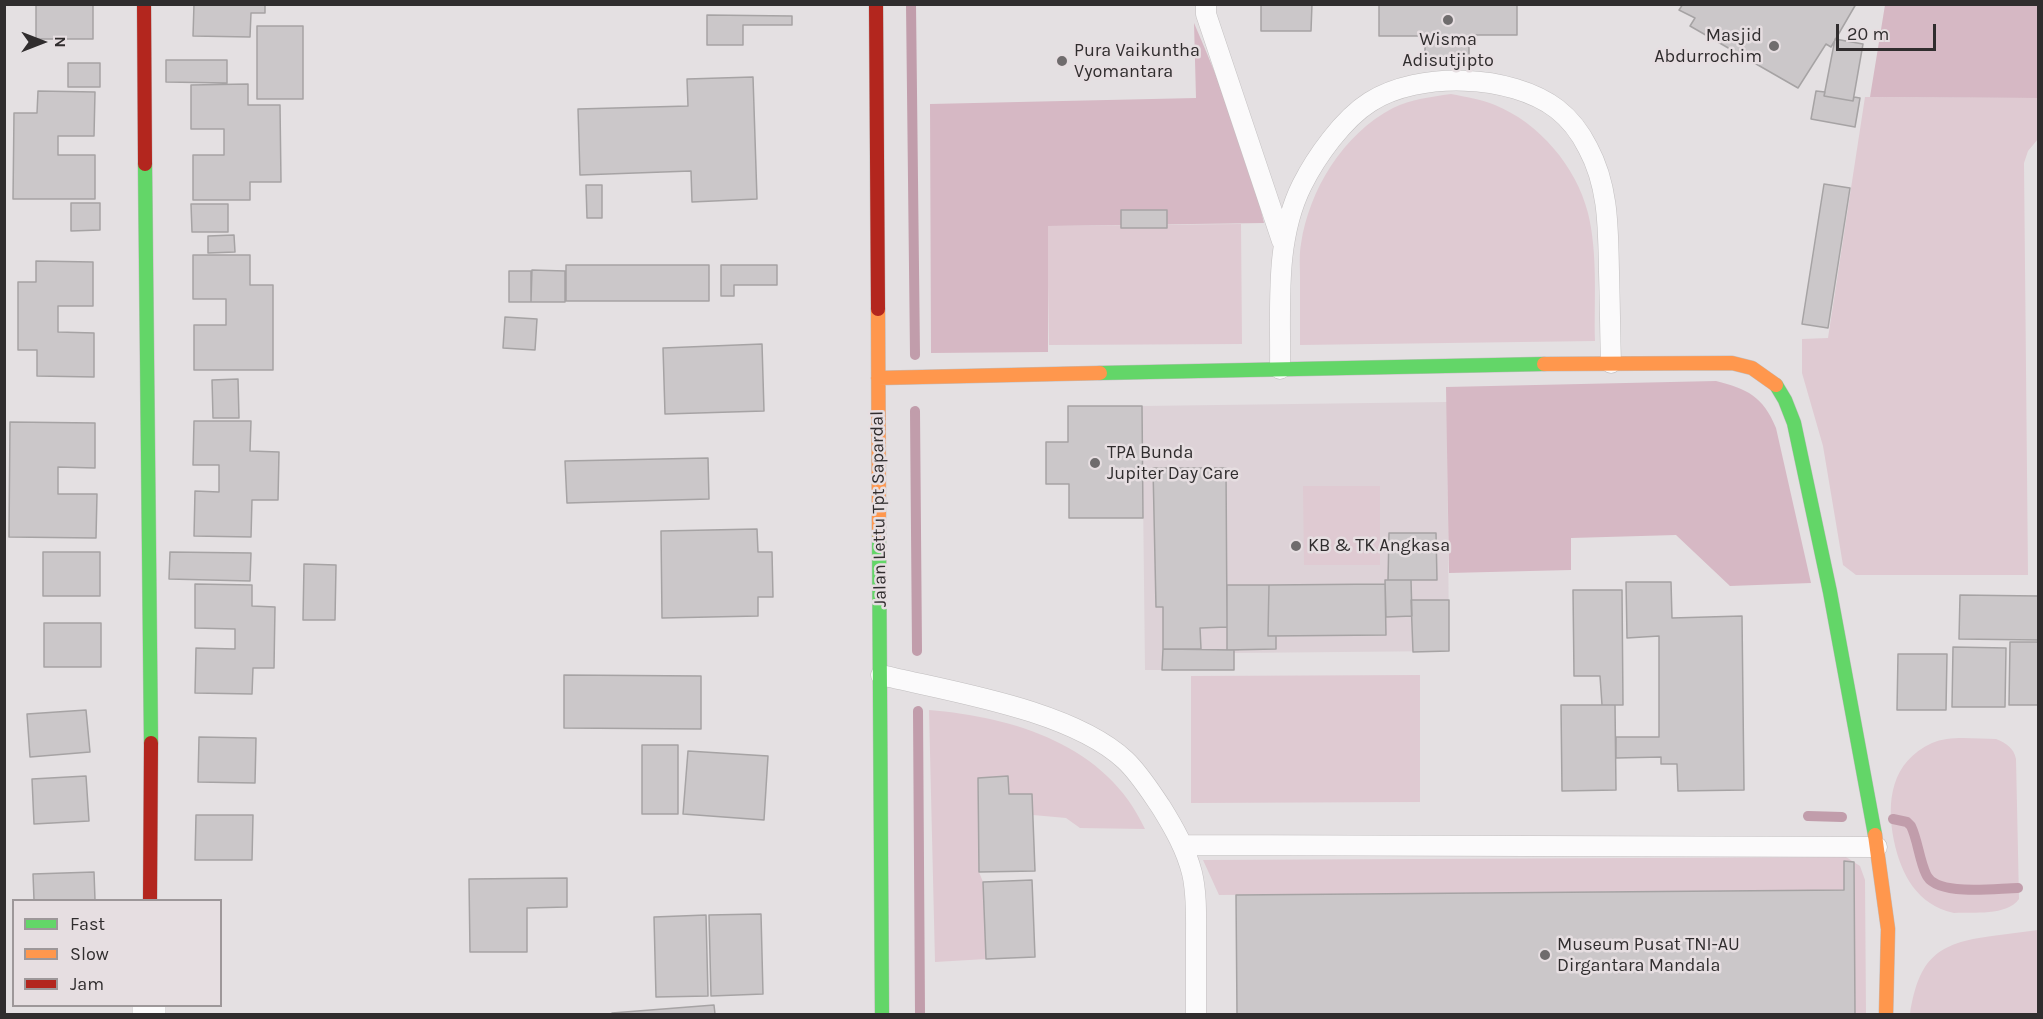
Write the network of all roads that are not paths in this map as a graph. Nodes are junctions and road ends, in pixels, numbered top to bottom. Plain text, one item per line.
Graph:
1 (144, 4) edge
2 (876, 4) edge
3 (1206, 4) edge
4 (1283, 243) junction
5 (1611, 363) junction
6 (1280, 369) junction
7 (878, 378) junction
8 (881, 675) junction
9 (1183, 845) junction
10 (1877, 847) junction
11 (150, 899) edge
12 (882, 1014) edge
13 (1196, 1014) edge
14 (1886, 1014) edge

1 - 11 street
2 - 7 street, Jalan Lettu Tpt Sapardal
3 - 4 lane
4 - 5 lane
4 - 6 lane
5 - 6 street
5 - 10 street
6 - 7 street
7 - 8 street, Jalan Lettu Tpt Sapardal
8 - 9 lane
8 - 12 street, Jalan Lettu Tpt Sapardal
9 - 10 lane
9 - 13 lane
10 - 14 street

